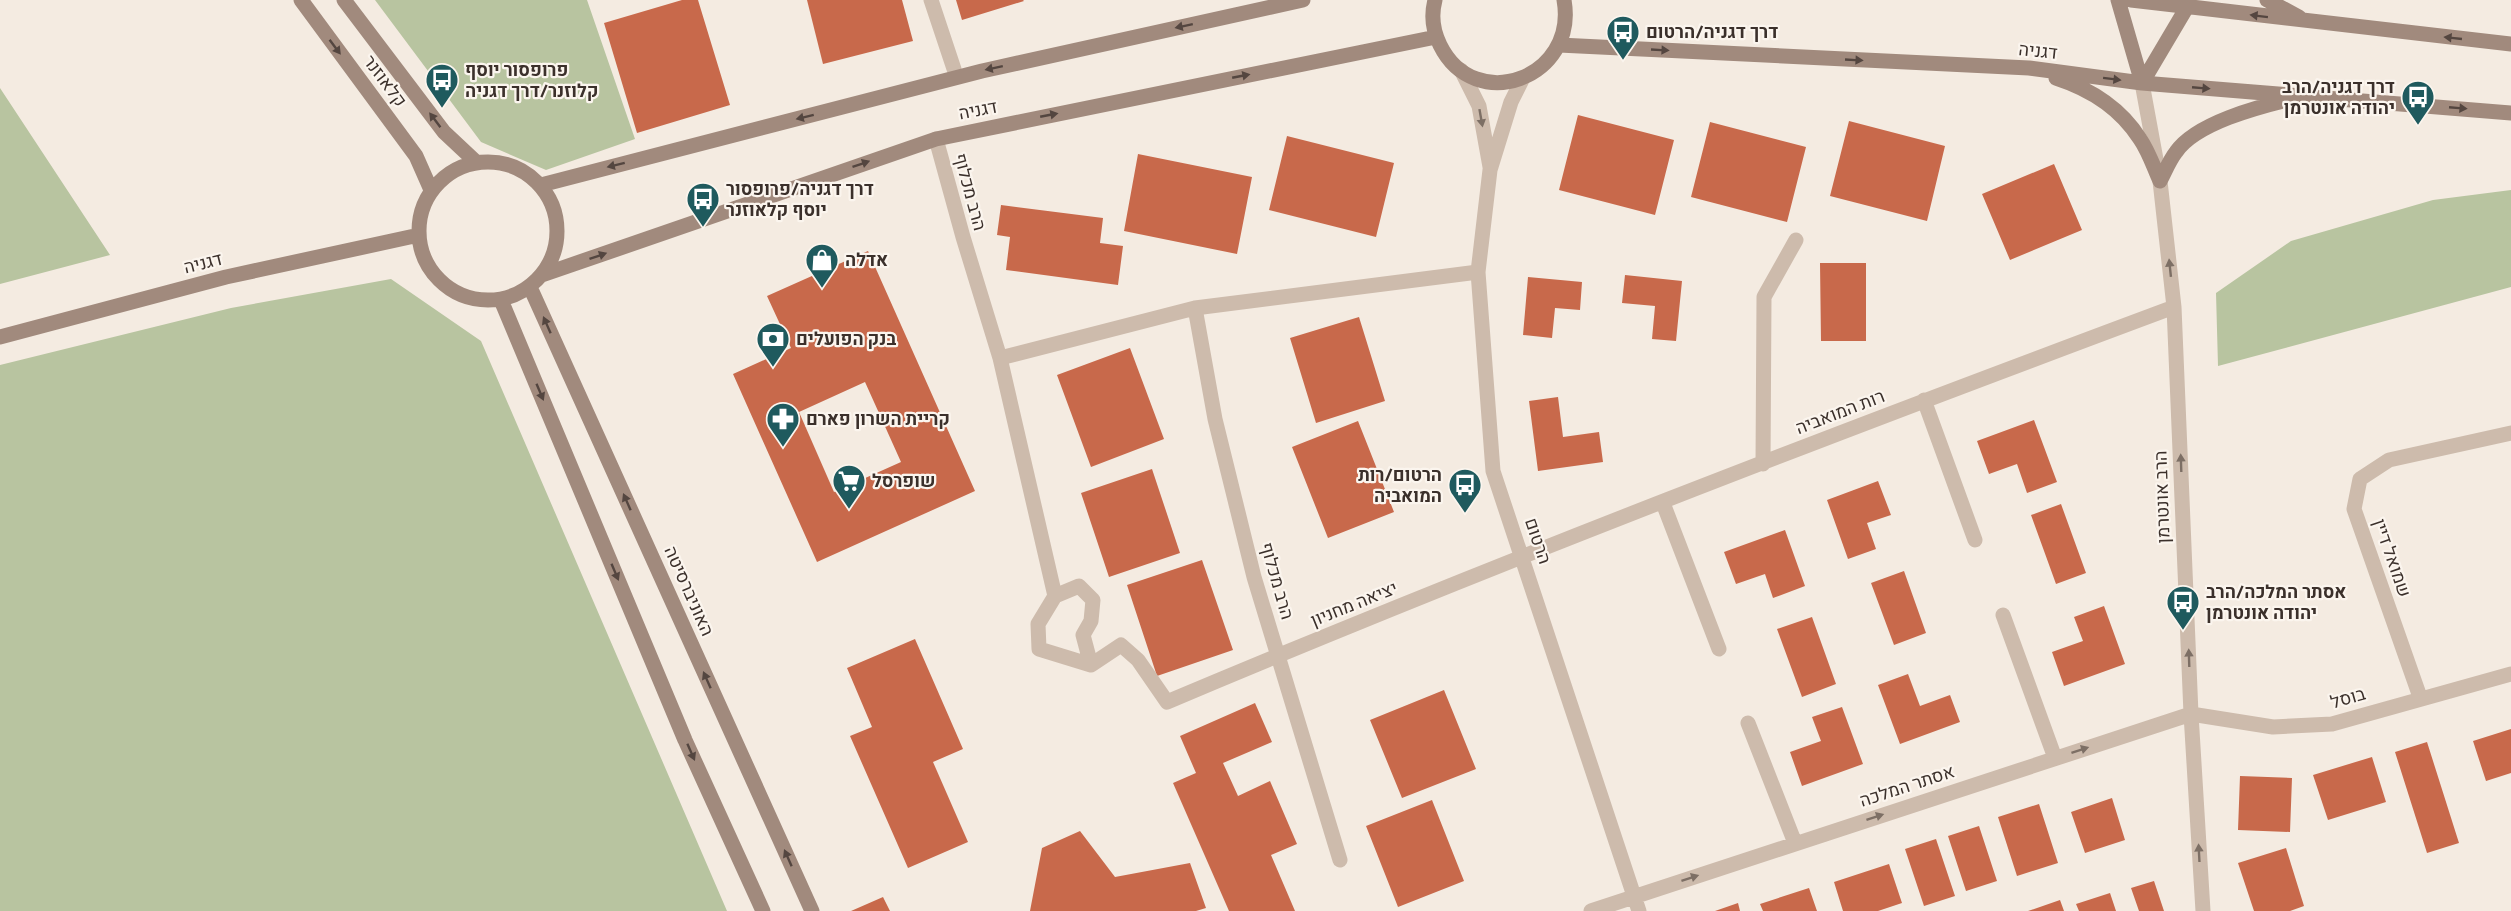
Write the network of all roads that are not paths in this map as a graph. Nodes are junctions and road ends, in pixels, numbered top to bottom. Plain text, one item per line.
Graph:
1 (301, 0) edge
2 (344, 0) edge
3 (931, 0) edge
4 (1303, 0) edge
5 (1435, 0) edge
6 (1564, 0) edge
7 (2118, 0) edge
8 (2130, 0) edge
9 (2267, 0) edge
10 (2187, 3) edge
11 (2310, 22) junction
12 (1436, 37) junction
13 (2511, 44) edge
14 (1559, 45) junction
15 (2029, 68) junction
16 (954, 69) dead end
17 (1461, 70) junction
18 (1523, 78) junction
19 (2142, 83) junction
20 (2303, 96) junction
21 (2511, 112) edge
22 (936, 139) junction
23 (476, 162) junction
24 (1490, 170) junction
25 (2160, 182) junction
26 (540, 185) junction
27 (431, 190) junction
28 (419, 235) junction
29 (1796, 240) dead end
30 (1478, 272) junction
31 (542, 275) junction
32 (530, 287) junction
33 (501, 300) junction
34 (2174, 307) junction
35 (1195, 308) junction
36 (0, 337) edge
37 (1000, 358) junction
38 (1924, 400) junction
39 (2511, 433) edge
40 (1763, 464) junction
41 (1663, 503) junction
42 (1975, 540) dead end
43 (1523, 558) junction
44 (1055, 596) junction
45 (2003, 615) dead end
46 (1719, 649) dead end
47 (1279, 655) junction
48 (1090, 665) junction
49 (2511, 674) edge
50 (2420, 698) junction
51 (2191, 714) junction
52 (1748, 723) dead end
53 (2055, 758) junction
54 (1795, 843) junction
55 (1340, 860) dead end
56 (1634, 896) junction
57 (763, 911) edge
58 (812, 911) edge
59 (1591, 911) edge
60 (1639, 911) edge
61 (2203, 911) edge

1 -> 27 street, קלאוזנר
23 -> 2 street, קלאוזנר
3 - 16 street
4 -> 26 street, דגניה
5 - 12 street
6 - 14 street
7 - 19 street
8 - 10 street
9 - 11 street
11 -> 10 street
10 - 19 street
13 -> 11 street
12 - 17 street
22 -> 12 street, דגניה
14 -> 15 street, דגניה
14 - 18 street
15 -> 19 street, דגניה
15 - 25 street
17 - 18 street
17 -> 24 street, הרטום
18 - 24 street, הרטום
19 -> 20 street, דגניה
19 - 25 street, הרב אונטרמן
20 -> 21 street, דגניה
20 - 25 street
31 -> 22 street, דגניה
22 - 37 street, הרב מכלוף
23 - 26 street
23 - 27 street
24 - 30 street, הרטום
34 -> 25 street, הרב אונטרמן
26 - 31 street
27 - 28 street
28 - 33 street
28 - 36 street, דגניה
29 - 40 street
30 - 35 street
30 - 43 street, הרטום
31 - 32 street
32 - 33 street
58 -> 32 street, האוניברסיטה
33 -> 57 street
34 - 38 street, רות המואביה
51 -> 34 street, הרב אונטרמן
35 - 37 street
35 - 47 street, הרב מכלוף
37 - 44 street, הרב מכלוף
38 - 40 street, רות המואביה
38 - 42 street
39 - 50 street, שמואל דיין
40 - 41 street, רות המואביה
41 - 43 street, רות המואביה
41 - 46 street
43 - 47 street, יציאה מחניון
43 - 56 street, הרטום
44 - 48 street
44 - 48 street
45 - 53 street
47 - 48 street, יציאה מחניון
47 - 55 street, הרב מכלוף
49 - 50 street, בוסל
50 - 51 street, בוסל
53 -> 51 street, אסתר המלכה
61 -> 51 street, הרב אונטרמן
52 - 54 street
54 -> 53 street, אסתר המלכה
56 -> 54 street, אסתר המלכה
56 - 59 street, אסתר המלכה
56 - 60 street, הרטום

